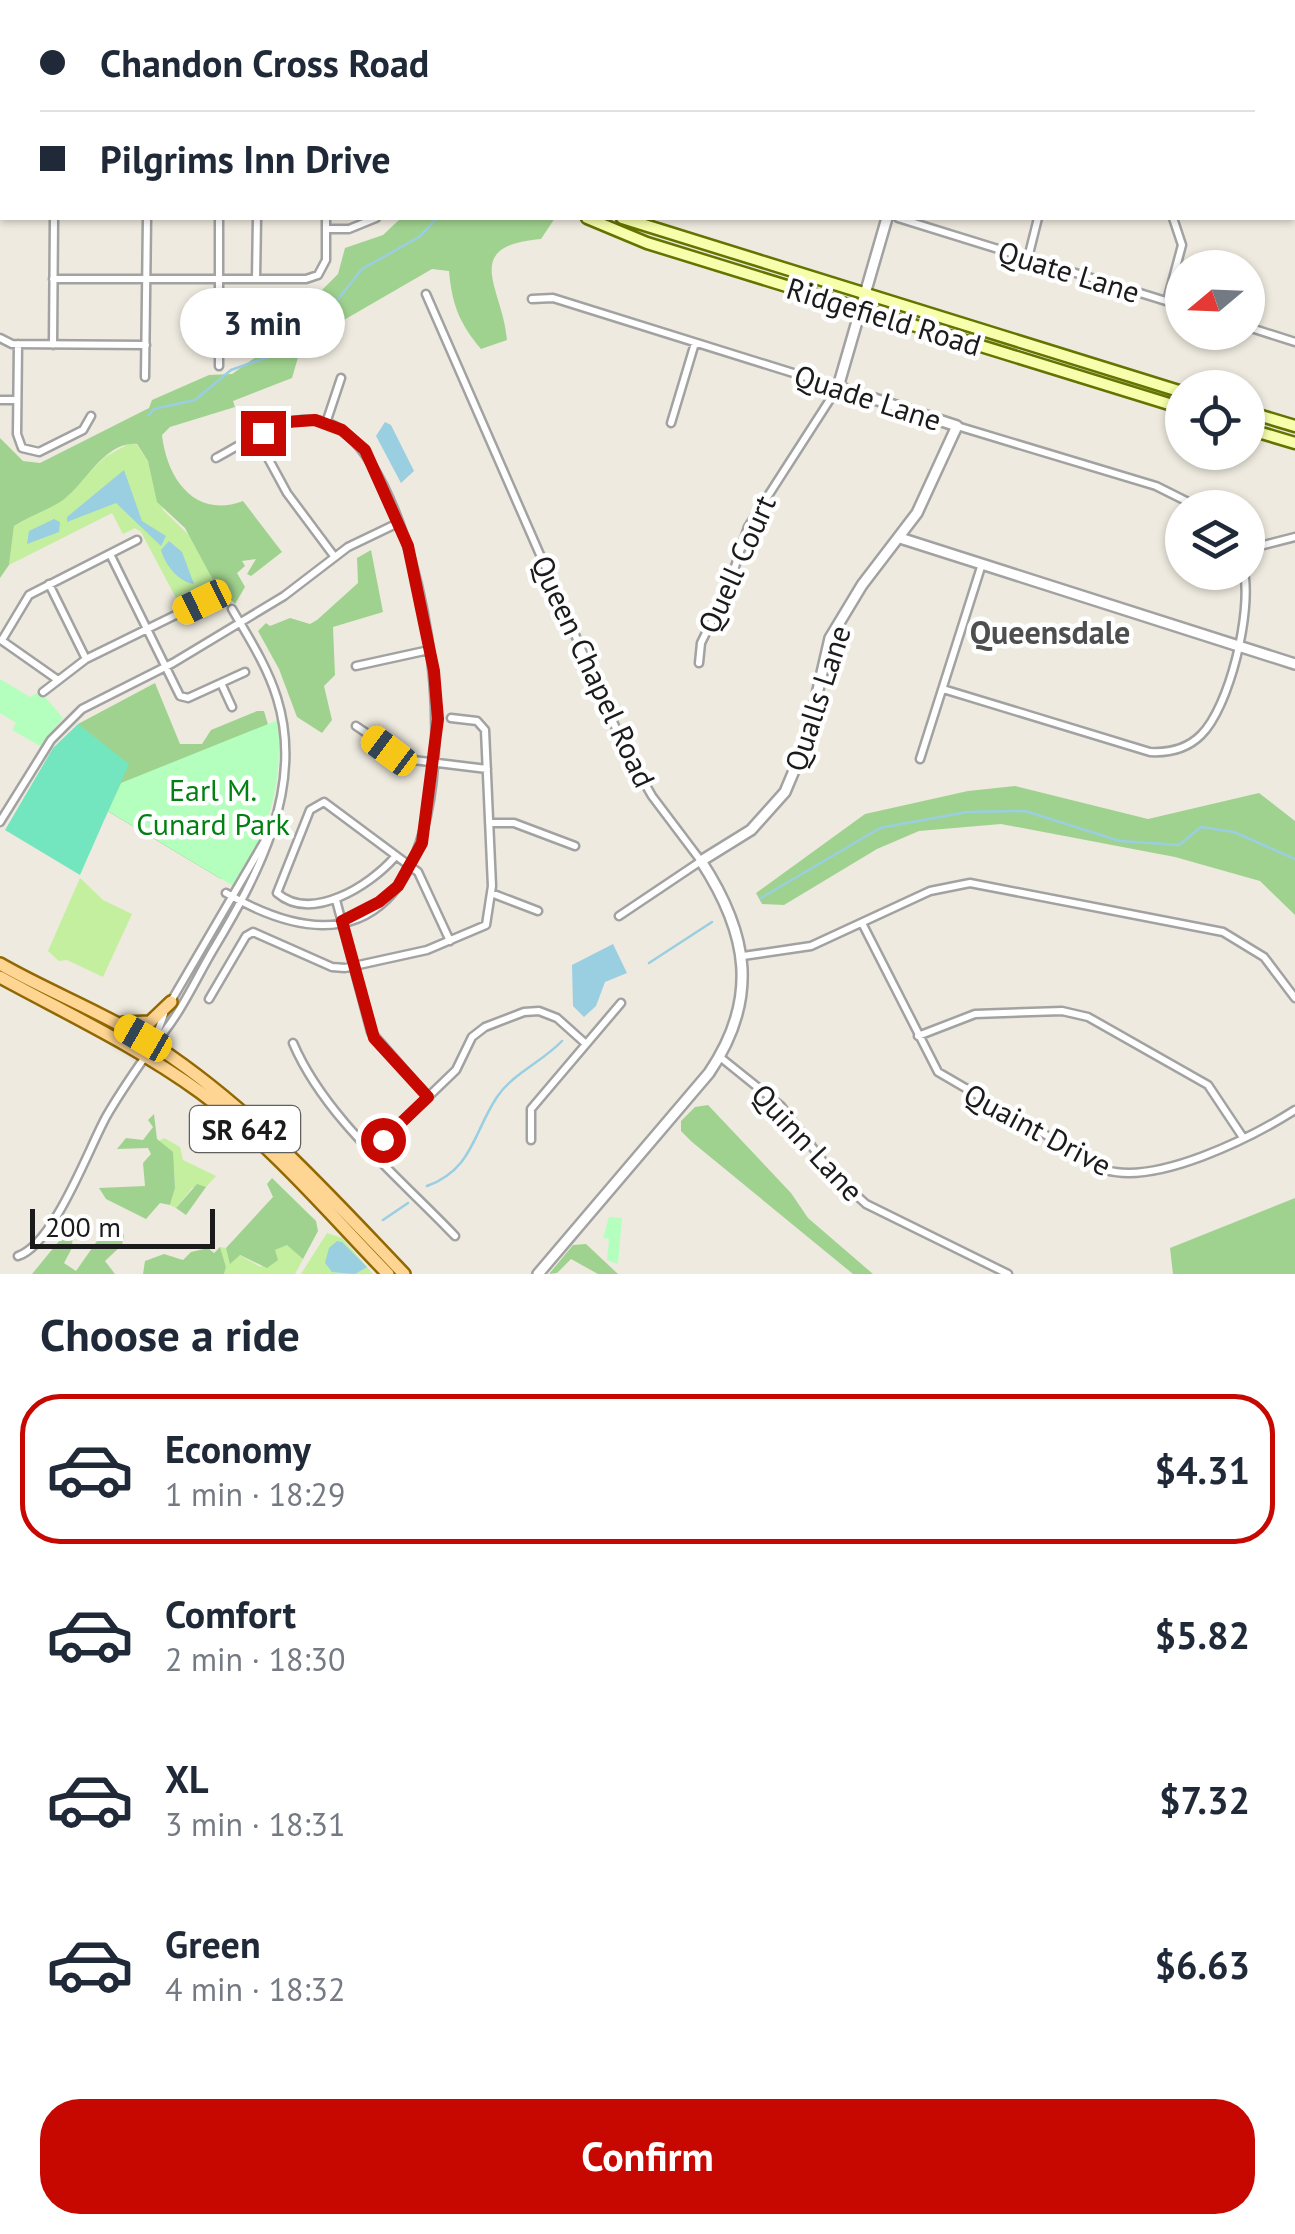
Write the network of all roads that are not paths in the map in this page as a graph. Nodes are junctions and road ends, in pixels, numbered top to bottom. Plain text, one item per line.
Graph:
1 (54, 220) edge
2 (146, 220) edge
3 (219, 220) edge
4 (256, 220) edge
5 (326, 220) edge
6 (371, 220) edge
7 (592, 220) edge
8 (628, 220) edge
9 (886, 220) edge
10 (904, 220) edge
11 (1038, 220) edge
12 (1174, 220) edge
13 (326, 229) junction
14 (1181, 250) edge
15 (1028, 258) junction
16 (54, 279) junction
17 (146, 279) junction
18 (256, 279) junction
19 (219, 280) junction
20 (426, 294) dead end
21 (864, 294) junction
22 (532, 300) dead end
23 (1165, 301) edge
24 (860, 309) junction
25 (1265, 332) edge
26 (0, 338) edge
27 (1295, 342) edge
28 (695, 343) junction
29 (18, 344) junction
30 (53, 344) junction
31 (146, 345) junction
32 (219, 366) dead end
33 (146, 377) dead end
34 (341, 378) dead end
35 (838, 386) junction
36 (1165, 387) edge
37 (0, 400) edge
38 (17, 400) junction
39 (1165, 403) edge
40 (92, 416) dead end
41 (1265, 417) edge
42 (326, 423) junction
43 (671, 423) dead end
44 (957, 426) junction
45 (1295, 426) edge
46 (1265, 434) edge
47 (256, 436) junction
48 (1295, 444) edge
49 (216, 458) dead end
50 (1165, 490) edge
51 (398, 522) junction
52 (1295, 537) edge
53 (900, 538) junction
54 (138, 540) dead end
55 (1265, 544) edge
56 (110, 554) junction
57 (334, 556) junction
58 (981, 567) junction
59 (49, 584) junction
60 (1246, 590) edge
61 (202, 602) dead end
62 (232, 609) dead end
63 (240, 623) junction
64 (147, 628) junction
65 (1, 640) edge
66 (1238, 648) junction
67 (429, 650) junction
68 (86, 659) junction
69 (699, 662) dead end
70 (1295, 664) edge
71 (166, 666) junction
72 (356, 666) dead end
73 (245, 672) dead end
74 (58, 680) junction
75 (221, 683) junction
76 (942, 689) junction
77 (43, 692) dead end
78 (232, 707) dead end
79 (452, 718) dead end
80 (356, 726) dead end
81 (920, 759) dead end
82 (434, 763) junction
83 (487, 769) junction
84 (0, 822) edge
85 (274, 822) junction
86 (490, 823) junction
87 (575, 846) dead end
88 (394, 858) junction
89 (701, 860) junction
90 (412, 867) junction
91 (492, 893) junction
92 (230, 895) junction
93 (336, 900) junction
94 (242, 902) junction
95 (538, 910) dead end
96 (619, 916) dead end
97 (342, 921) junction
98 (862, 923) junction
99 (450, 941) junction
100 (743, 956) junction
101 (0, 964) edge
102 (354, 966) junction
103 (1, 978) edge
104 (1295, 998) edge
105 (209, 999) dead end
106 (170, 1002) junction
107 (620, 1003) dead end
108 (111, 1020) junction
109 (918, 1036) junction
110 (294, 1043) dead end
111 (586, 1044) junction
112 (149, 1051) junction
113 (720, 1057) junction
114 (428, 1097) junction
115 (1295, 1110) edge
116 (1242, 1136) junction
117 (531, 1140) dead end
118 (373, 1150) junction
119 (455, 1236) dead end
120 (18, 1256) dead end
121 (388, 1274) edge
122 (404, 1274) edge
123 (538, 1274) edge
124 (1008, 1274) edge

1 - 16 street
2 - 17 street
3 - 19 street
4 - 18 street
5 - 13 street
6 - 13 street
7 - 24 main road, Ridgefield Road
8 - 21 main road, Ridgefield Road
9 - 21 street, Quell Court
10 - 15 street, Quate Lane
11 - 15 street
12 - 14 street
13 - 18 street
15 - 23 street, Quate Lane
16 - 17 street
16 - 30 street
17 - 19 street
17 - 31 street
18 - 19 street
19 - 32 street
20 - 89 street, Queen Chapel Road
21 - 24 street, Quell Court
21 - 36 main road, Ridgefield Road
22 - 28 street, Quade Lane
24 - 35 street, Quell Court
24 - 39 main road, Ridgefield Road
25 - 27 street
26 - 29 street
28 - 35 street, Quade Lane
28 - 43 street
29 - 30 street
29 - 38 street
30 - 31 street
31 - 33 street
34 - 42 street
35 - 44 street, Quade Lane
35 - 69 street, Quell Court
37 - 38 street
38 - 40 street
41 - 45 main road
42 - 47 street
42 - 51 street
44 - 50 street, Quade Lane
44 - 53 street, Qualls Lane
46 - 48 main road
47 - 49 street
47 - 57 street
51 - 57 street
51 - 67 street
52 - 55 street
53 - 58 street
53 - 89 street, Qualls Lane
54 - 56 street
56 - 59 street
56 - 64 street
57 - 63 street
58 - 66 street
58 - 76 street
59 - 65 street
59 - 68 street
60 - 66 street
61 - 64 street
62 - 63 street
63 - 71 street
63 - 85 street
64 - 68 street
64 - 71 street
65 - 74 street
66 - 70 street
66 - 76 street
67 - 72 street
67 - 82 street
68 - 74 street
71 - 75 street
71 - 84 street
73 - 75 street
74 - 77 street
75 - 78 street
76 - 81 street
79 - 83 street
80 - 82 street
82 - 83 street
82 - 90 street
83 - 86 street
85 - 92 street
85 - 94 street
86 - 87 street
86 - 91 street
88 - 90 street
88 - 93 street
88 - 93 street
89 - 96 street, Qualls Lane
89 - 100 street, Queen Chapel Road
90 - 97 street
90 - 99 street
91 - 95 street
91 - 99 street
92 - 94 street
92 - 106 street
93 - 97 street
94 - 97 street
94 - 112 street
97 - 102 street
98 - 100 street
98 - 104 street
98 - 109 street, Quaint Drive
99 - 102 street
100 - 113 street, Queen Chapel Road
101 - 108 main road, SR 642
102 - 105 street
102 - 114 street
103 - 112 main road
106 - 108 main road
106 - 112 street
107 - 111 street
108 - 112 main road, SR 642
109 - 116 street
109 - 116 street, Quaint Drive
110 - 118 street
111 - 114 street
111 - 117 street
112 - 120 street
112 - 121 main road, SR 642
112 - 122 main road, SR 642
113 - 123 street, Queen Chapel Road
113 - 124 street, Quinn Lane
114 - 118 street
115 - 116 street, Quaint Drive
118 - 119 street

